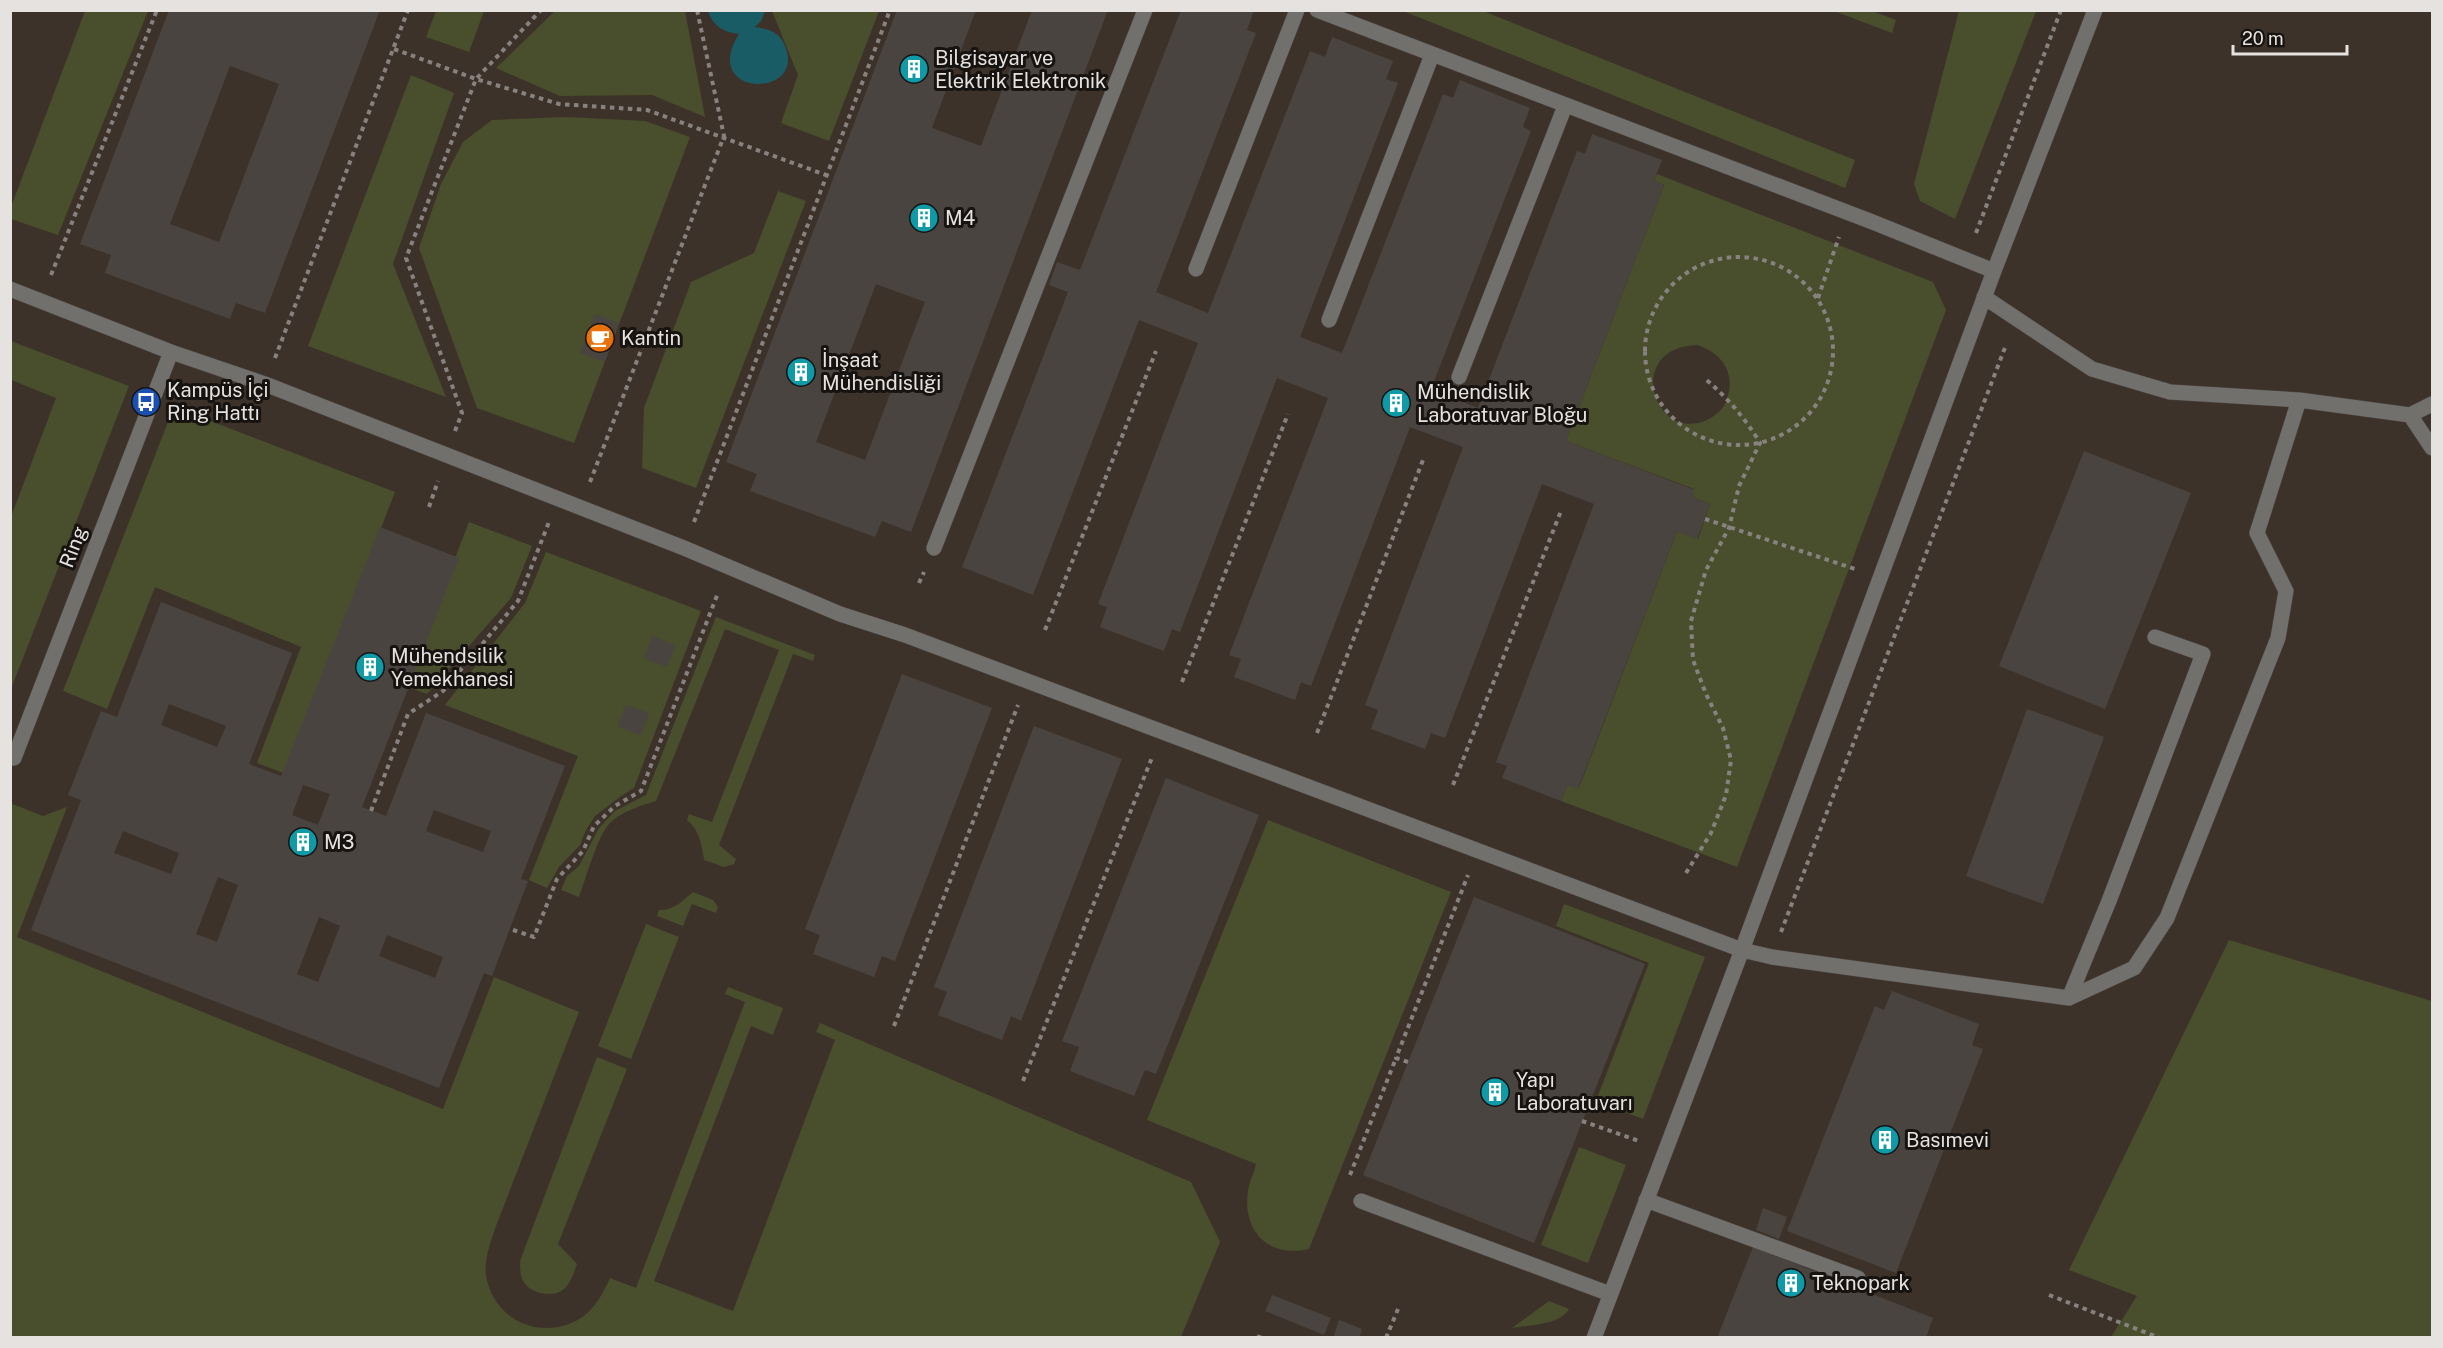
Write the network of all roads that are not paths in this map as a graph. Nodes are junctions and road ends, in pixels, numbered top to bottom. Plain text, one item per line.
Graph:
1 (1145, 10) edge
2 (1296, 10) edge
3 (1317, 10) edge
4 (2095, 10) edge
5 (1432, 55) junction
6 (1565, 106) junction
7 (1196, 269) dead end
8 (1994, 271) junction
9 (10, 289) edge
10 (1984, 297) junction
11 (1329, 320) dead end
12 (171, 352) junction
13 (1460, 377) dead end
14 (2299, 400) junction
15 (2433, 404) edge
16 (2410, 415) junction
17 (2433, 448) edge
18 (934, 548) dead end
19 (2155, 637) dead end
20 (14, 758) dead end
21 (1743, 950) junction
22 (2069, 998) junction
23 (1646, 1200) junction
24 (1361, 1201) road end
25 (1858, 1278) dead end
26 (1611, 1294) junction
27 (1594, 1338) edge

1 - 18 street
2 - 7 street
3 - 5 street
4 - 8 street
5 - 6 street
5 - 11 street
6 - 8 street
6 - 13 street
8 - 10 street
9 - 12 street
10 - 14 street
10 - 21 street
12 - 20 street, Ring
12 - 21 street
14 - 16 street
14 - 22 street
15 - 16 street
16 - 17 street
19 - 22 street
21 - 22 street
21 - 23 street
23 - 25 street
23 - 26 street
24 - 26 street
26 - 27 street

